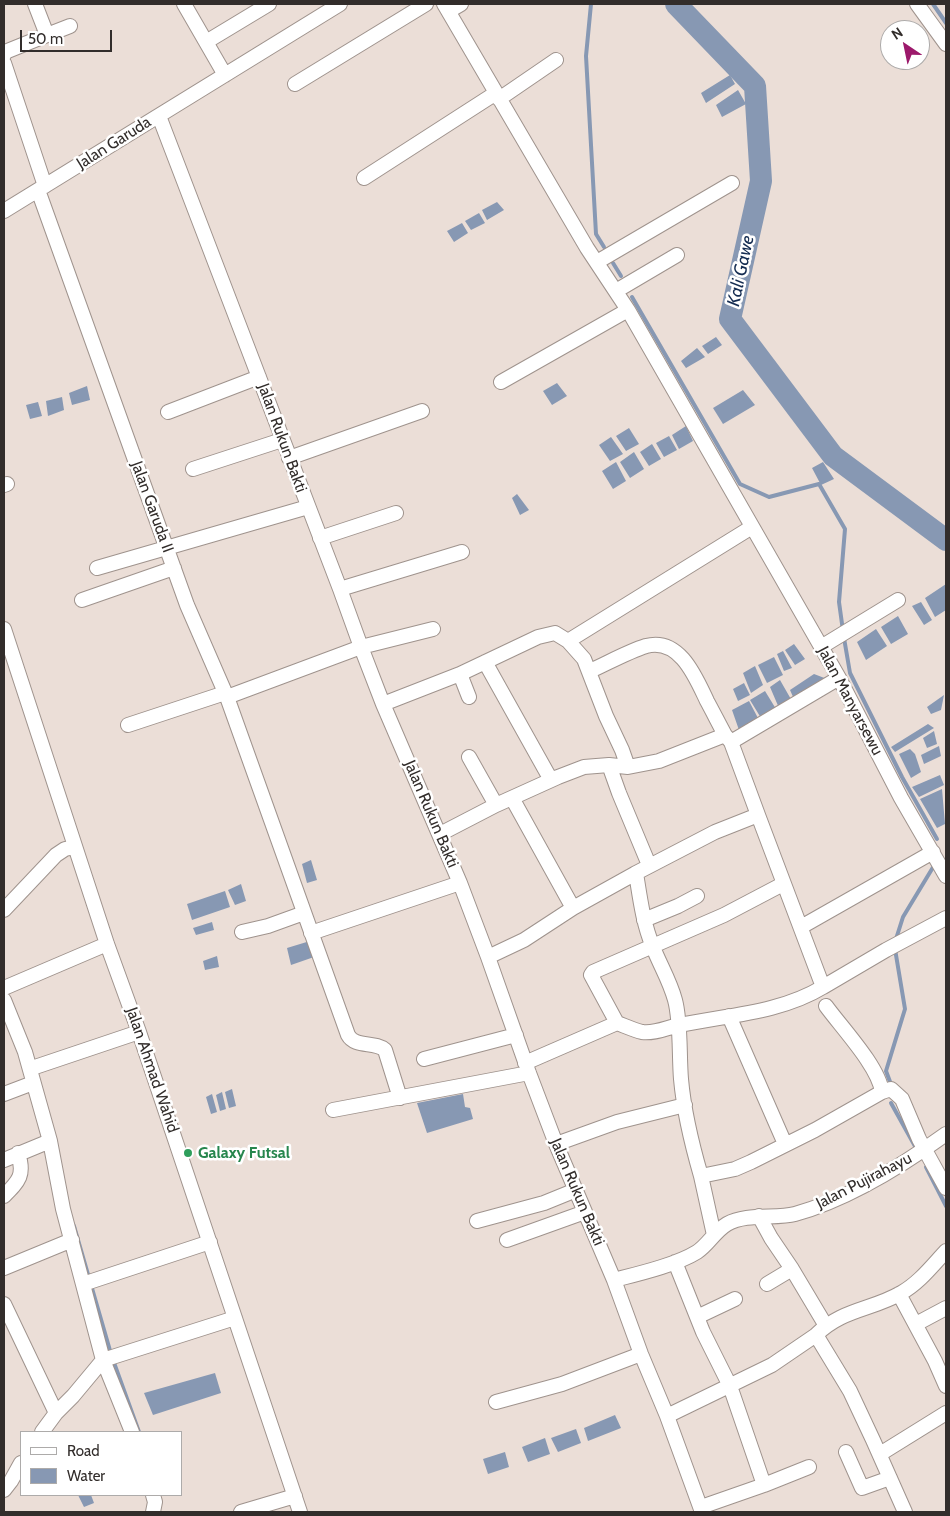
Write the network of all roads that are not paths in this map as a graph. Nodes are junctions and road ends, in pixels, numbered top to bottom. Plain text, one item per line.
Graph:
1 (35, 4) edge
2 (269, 4) edge
3 (340, 4) edge
4 (426, 4) edge
5 (461, 4) edge
6 (917, 4) edge
7 (188, 5) edge
8 (447, 8) edge
9 (70, 26) dead end
10 (47, 35) junction
11 (206, 42) junction
12 (946, 44) edge
13 (4, 56) edge
14 (556, 60) dead end
15 (4, 63) edge
16 (225, 75) junction
17 (295, 84) dead end
18 (498, 96) junction
19 (159, 116) junction
20 (364, 178) dead end
21 (732, 183) dead end
22 (41, 188) junction
23 (4, 211) edge
24 (677, 255) dead end
25 (597, 262) junction
26 (616, 291) junction
27 (628, 310) junction
28 (259, 377) junction
29 (501, 382) dead end
30 (422, 411) dead end
31 (168, 412) dead end
32 (282, 440) junction
33 (289, 458) junction
34 (193, 469) dead end
35 (308, 507) junction
36 (396, 513) dead end
37 (752, 527) junction
38 (320, 538) junction
39 (167, 548) junction
40 (462, 552) dead end
41 (97, 568) dead end
42 (174, 568) junction
43 (340, 589) junction
44 (82, 600) dead end
45 (898, 600) dead end
46 (4, 629) edge
47 (433, 629) dead end
48 (568, 641) junction
49 (360, 647) junction
50 (821, 647) junction
51 (485, 662) junction
52 (590, 671) junction
53 (460, 674) junction
54 (839, 678) junction
55 (226, 695) junction
56 (469, 697) dead end
57 (383, 704) junction
58 (128, 725) dead end
59 (728, 738) junction
60 (469, 757) dead end
61 (609, 765) junction
62 (628, 767) junction
63 (551, 780) junction
64 (512, 798) junction
65 (496, 806) junction
66 (758, 815) junction
67 (440, 834) junction
68 (75, 847) junction
69 (933, 852) junction
70 (650, 865) junction
71 (636, 873) junction
72 (946, 876) edge
73 (460, 883) junction
74 (783, 884) junction
75 (697, 896) dead end
76 (573, 908) junction
77 (4, 910) edge
78 (304, 913) junction
79 (946, 918) edge
80 (644, 920) junction
81 (801, 927) junction
82 (242, 932) dead end
83 (312, 933) junction
84 (107, 944) junction
85 (653, 946) junction
86 (488, 957) junction
87 (6, 987) edge
88 (823, 987) junction
89 (4, 1000) edge
90 (826, 1006) dead end
91 (729, 1016) junction
92 (617, 1022) junction
93 (678, 1025) junction
94 (140, 1032) junction
95 (516, 1036) junction
96 (424, 1059) dead end
97 (35, 1067) dead end
98 (527, 1068) junction
99 (33, 1083) junction
100 (882, 1092) junction
101 (4, 1094) edge
102 (400, 1098) junction
103 (685, 1105) junction
104 (332, 1110) dead end
105 (946, 1134) edge
106 (50, 1141) junction
107 (556, 1144) junction
108 (785, 1144) junction
109 (925, 1150) junction
110 (18, 1153) junction
111 (4, 1160) edge
112 (701, 1176) junction
113 (946, 1188) edge
114 (576, 1190) junction
115 (4, 1196) edge
116 (585, 1212) junction
117 (759, 1216) junction
118 (477, 1221) dead end
119 (714, 1235) junction
120 (72, 1240) junction
121 (507, 1240) dead end
122 (210, 1242) junction
123 (946, 1251) edge
124 (675, 1262) junction
125 (4, 1268) edge
126 (792, 1268) junction
127 (614, 1280) junction
128 (88, 1282) junction
129 (767, 1284) dead end
130 (900, 1294) junction
131 (735, 1299) dead end
132 (4, 1304) edge
133 (946, 1308) edge
134 (697, 1317) junction
135 (235, 1318) junction
136 (916, 1324) junction
137 (9, 1329) edge
138 (821, 1331) junction
139 (641, 1354) junction
140 (109, 1358) junction
141 (730, 1386) junction
142 (946, 1386) edge
143 (496, 1402) dead end
144 (56, 1413) junction
145 (946, 1413) edge
146 (667, 1416) junction
147 (43, 1431) edge
148 (132, 1431) edge
149 (846, 1452) dead end
150 (880, 1454) junction
151 (20, 1465) edge
152 (809, 1466) dead end
153 (890, 1478) junction
154 (764, 1485) junction
155 (4, 1490) edge
156 (154, 1496) edge
157 (295, 1496) junction
158 (702, 1510) edge
159 (153, 1512) edge
160 (242, 1512) edge
161 (300, 1512) edge
162 (905, 1512) edge

1 - 10 street
2 - 11 street
3 - 16 street, Jalan Garuda
4 - 17 street
5 - 8 street
6 - 12 street
7 - 11 street
8 - 18 street, Jalan Manyarsewu
9 - 10 street
10 - 13 street
11 - 16 street
14 - 18 street
15 - 22 street, Jalan Garuda II
16 - 19 street, Jalan Garuda
18 - 20 street
18 - 25 street, Jalan Manyarsewu
19 - 22 street, Jalan Garuda
19 - 28 street, Jalan Rukun Bakti
21 - 25 street
22 - 23 street, Jalan Garuda
22 - 39 street, Jalan Garuda II
24 - 26 street
25 - 26 street, Jalan Manyarsewu
26 - 27 street, Jalan Manyarsewu
27 - 29 street
27 - 37 street, Jalan Manyarsewu
28 - 31 street
28 - 32 street, Jalan Rukun Bakti
30 - 33 street
32 - 33 street, Jalan Rukun Bakti
32 - 34 street
33 - 35 street, Jalan Rukun Bakti
35 - 38 street, Jalan Rukun Bakti
35 - 39 street
36 - 38 street
37 - 48 street
37 - 50 street, Jalan Manyarsewu
38 - 43 street, Jalan Rukun Bakti
39 - 41 street
39 - 42 street, Jalan Garuda II
40 - 43 street
42 - 44 street
42 - 55 street, Jalan Garuda II
43 - 49 street, Jalan Rukun Bakti
45 - 50 street
46 - 68 street, Jalan Ahmad Wahid
47 - 49 street
48 - 51 street
48 - 52 street
49 - 55 street
49 - 57 street, Jalan Rukun Bakti
50 - 54 street, Jalan Manyarsewu
51 - 53 street
51 - 63 street
52 - 59 street
52 - 62 street
53 - 56 street
53 - 57 street
54 - 59 street
54 - 69 street, Jalan Manyarsewu
55 - 58 street
55 - 78 street, Jalan Garuda II
57 - 67 street, Jalan Rukun Bakti
59 - 62 street
59 - 66 street
60 - 65 street
61 - 62 street
61 - 63 street
61 - 70 street
63 - 64 street
64 - 65 street
64 - 76 street
65 - 67 street
66 - 70 street
66 - 74 street
67 - 73 street, Jalan Rukun Bakti
68 - 77 street
68 - 84 street, Jalan Ahmad Wahid
69 - 72 street, Jalan Manyarsewu
69 - 81 street
70 - 71 street
71 - 76 street
71 - 80 street
73 - 83 street
73 - 86 street, Jalan Rukun Bakti
74 - 81 street
74 - 85 street
75 - 80 street
76 - 86 street
78 - 82 street
78 - 83 street, Jalan Garuda II
79 - 88 street
80 - 85 street
81 - 88 street
83 - 102 street, Jalan Garuda II
84 - 87 street
84 - 94 street, Jalan Ahmad Wahid
85 - 92 street
85 - 93 street
86 - 95 street, Jalan Rukun Bakti
88 - 91 street
89 - 99 street
90 - 100 street
91 - 93 street
91 - 108 street
92 - 93 street
92 - 98 street
93 - 103 street
94 - 97 street
94 - 122 street, Jalan Ahmad Wahid
95 - 96 street
95 - 98 street, Jalan Rukun Bakti
98 - 102 street
98 - 107 street, Jalan Rukun Bakti
99 - 101 street
99 - 106 street
100 - 108 street
100 - 109 street
102 - 104 street
103 - 107 street
103 - 112 street
105 - 109 street, Jalan Pujirahayu
106 - 110 street
106 - 120 street
107 - 114 street, Jalan Rukun Bakti
108 - 112 street
109 - 113 street
109 - 117 street, Jalan Pujirahayu
110 - 111 street
110 - 115 street
112 - 119 street
114 - 116 street, Jalan Rukun Bakti
114 - 118 street
116 - 121 street
116 - 127 street, Jalan Rukun Bakti
117 - 119 street, Jalan Pujirahayu
117 - 126 street
119 - 124 street, Jalan Pujirahayu
120 - 125 street
120 - 128 street
122 - 128 street
122 - 135 street, Jalan Ahmad Wahid
123 - 130 street
124 - 127 street, Jalan Pujirahayu
124 - 134 street
126 - 129 street
126 - 138 street
127 - 139 street, Jalan Rukun Bakti
128 - 140 street
130 - 136 street
130 - 138 street
131 - 134 street
132 - 137 street
133 - 136 street
134 - 141 street
135 - 140 street
135 - 157 street, Jalan Ahmad Wahid
136 - 142 street
137 - 144 street
138 - 141 street
138 - 150 street
139 - 143 street
139 - 146 street, Jalan Rukun Bakti
140 - 144 street
140 - 148 street
141 - 146 street
141 - 154 street
144 - 147 street
145 - 150 street
146 - 158 street, Jalan Rukun Bakti
149 - 153 street
150 - 153 street
151 - 155 street
152 - 154 street
153 - 162 street
154 - 158 street
156 - 159 street
157 - 160 street
157 - 161 street, Jalan Ahmad Wahid

